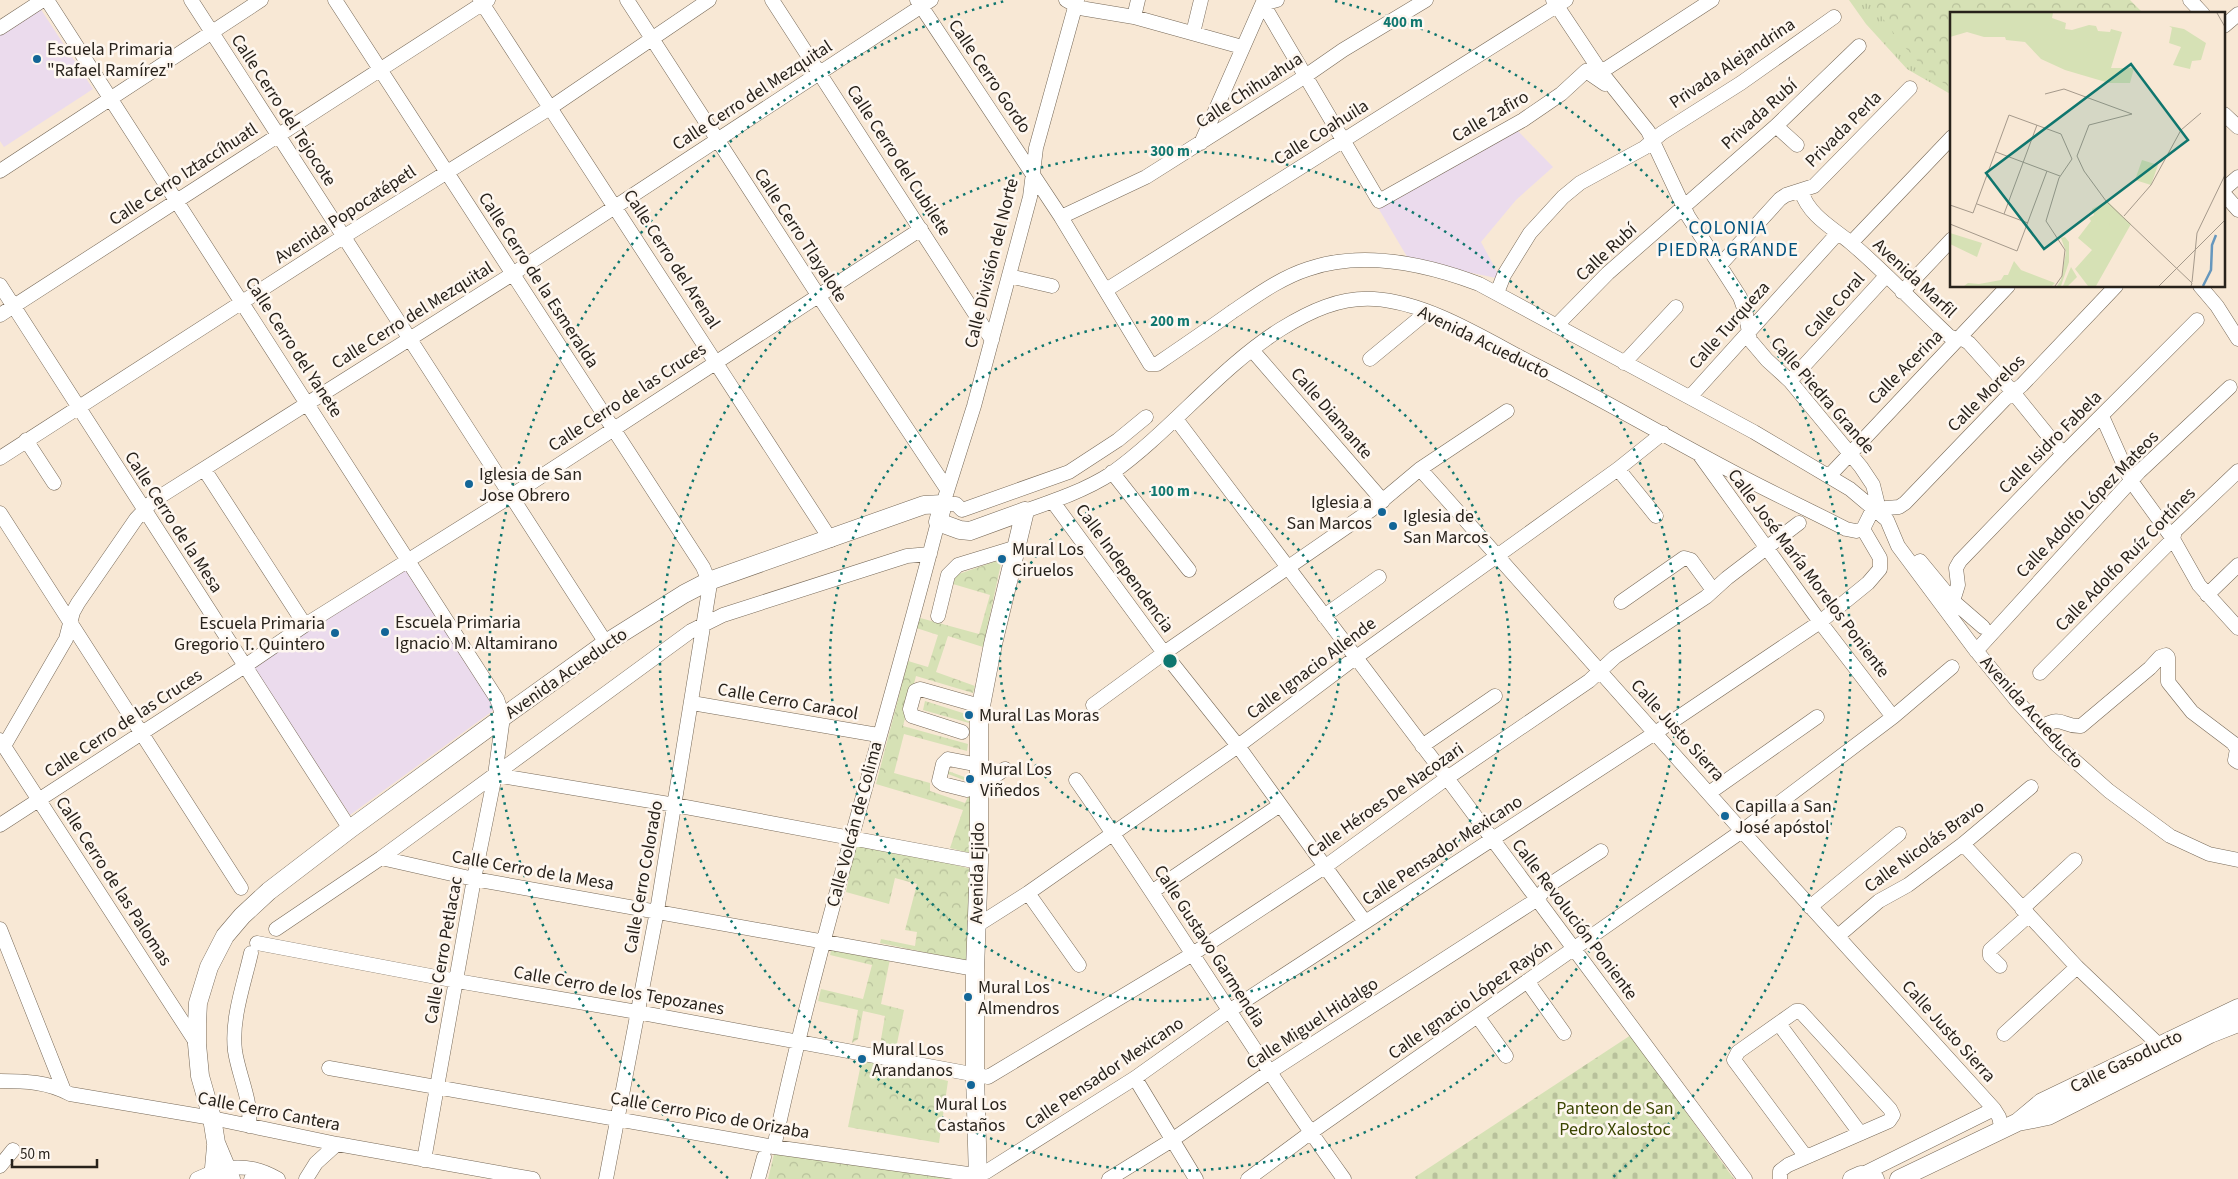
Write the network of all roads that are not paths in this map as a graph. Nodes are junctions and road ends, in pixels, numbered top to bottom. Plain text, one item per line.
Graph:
1 (43, 0) edge
2 (47, 0) edge
3 (191, 0) edge
4 (260, 0) edge
5 (335, 0) edge
6 (627, 0) edge
7 (709, 0) edge
8 (772, 0) edge
9 (1138, 0) edge
10 (1201, 0) edge
11 (1277, 0) edge
12 (1426, 0) edge
13 (1712, 0) edge
14 (2190, 0) edge
15 (483, 1) edge
16 (923, 2) edge
17 (1073, 2) edge
18 (1264, 2) edge
19 (1559, 2) edge
20 (2200, 12) edge
21 (2238, 14) edge
22 (1134, 17) junction
23 (1834, 17) dead end
24 (2226, 24) edge
25 (0, 28) edge
26 (211, 32) junction
27 (1193, 33) junction
28 (652, 38) junction
29 (1859, 46) dead end
30 (1242, 47) junction
31 (380, 68) junction
32 (1601, 72) junction
33 (820, 73) junction
34 (1304, 77) junction
35 (1612, 86) junction
36 (1910, 88) dead end
37 (110, 98) junction
38 (550, 108) junction
39 (2226, 116) edge
40 (1776, 126) junction
41 (2238, 127) edge
42 (278, 134) junction
43 (717, 139) junction
44 (1950, 139) edge
45 (1343, 140) junction
46 (1652, 142) junction
47 (1201, 143) junction
48 (1797, 146) dead end
49 (0, 172) edge
50 (445, 172) junction
51 (1032, 173) junction
52 (2238, 177) edge
53 (2226, 187) edge
54 (1801, 192) junction
55 (2226, 196) edge
56 (178, 201) junction
57 (615, 207) junction
58 (1683, 207) junction
59 (2238, 210) edge
60 (1061, 217) junction
61 (921, 229) junction
62 (1837, 234) junction
63 (343, 237) junction
64 (1950, 241) edge
65 (1851, 243) junction
66 (1720, 265) junction
67 (514, 273) junction
68 (1009, 276) junction
69 (1886, 276) junction
70 (0, 285) edge
71 (1052, 286) dead end
72 (2006, 288) edge
73 (2114, 288) edge
74 (2202, 288) edge
75 (1106, 290) junction
76 (1902, 292) junction
77 (1497, 293) junction
78 (818, 296) junction
79 (242, 302) junction
80 (14, 307) junction
81 (1676, 307) dead end
82 (1427, 312) junction
83 (0, 316) edge
84 (2197, 320) dead end
85 (1556, 326) junction
86 (1748, 332) junction
87 (1960, 338) junction
88 (409, 339) junction
89 (2238, 339) edge
90 (992, 340) junction
91 (1252, 350) junction
92 (1370, 359) dead end
93 (716, 361) junction
94 (1624, 363) junction
95 (1790, 381) junction
96 (2230, 387) dead end
97 (2012, 392) junction
98 (1690, 397) junction
99 (307, 403) junction
100 (78, 408) junction
101 (1507, 411) dead end
102 (2102, 416) junction
103 (1146, 418) dead end
104 (1176, 419) junction
105 (613, 429) junction
106 (1663, 434) junction
107 (26, 440) junction
108 (1697, 452) junction
109 (1849, 452) junction
110 (2064, 454) junction
111 (0, 458) edge
112 (204, 469) junction
113 (1420, 469) junction
114 (1618, 469) junction
115 (2238, 471) edge
116 (1112, 472) junction
117 (1830, 475) junction
118 (2131, 481) junction
119 (54, 483) dead end
120 (511, 496) junction
121 (945, 496) junction
122 (1383, 501) junction
123 (1053, 502) junction
124 (1874, 508) junction
125 (144, 509) junction
126 (1026, 511) junction
127 (0, 513) edge
128 (1656, 516) dead end
129 (938, 522) junction
130 (1799, 523) dead end
131 (1890, 525) junction
132 (1863, 529) junction
133 (2173, 539) junction
134 (831, 540) junction
135 (1017, 547) junction
136 (1766, 549) junction
137 (930, 554) junction
138 (1496, 556) junction
139 (407, 560) junction
140 (2238, 565) edge
141 (1287, 569) junction
142 (1189, 570) dead end
143 (1378, 577) dead end
144 (709, 581) junction
145 (1714, 590) junction
146 (2207, 596) junction
147 (1953, 601) junction
148 (1621, 602) dead end
149 (938, 616) dead end
150 (1324, 616) junction
151 (70, 622) junction
152 (1820, 622) junction
153 (705, 624) junction
154 (305, 625) junction
155 (1982, 627) dead end
156 (2238, 628) edge
157 (606, 643) junction
158 (1976, 651) junction
159 (1164, 653) junction
160 (1355, 658) junction
161 (245, 666) junction
162 (1952, 667) dead end
163 (1600, 670) junction
164 (2040, 673) dead end
165 (1495, 696) dead end
166 (692, 703) junction
167 (1093, 705) dead end
168 (980, 706) junction
169 (503, 717) junction
170 (1818, 717) dead end
171 (1893, 717) junction
172 (2040, 727) junction
173 (141, 732) junction
174 (962, 732) dead end
175 (1655, 734) junction
176 (878, 735) junction
177 (2, 743) edge
178 (1238, 746) junction
179 (1422, 746) junction
180 (2238, 762) edge
181 (979, 766) junction
182 (1005, 769) dead end
183 (495, 775) junction
184 (1447, 778) junction
185 (1076, 780) dead end
186 (2031, 787) dead end
187 (973, 788) junction
188 (1709, 793) junction
189 (40, 800) junction
190 (1280, 804) junction
191 (675, 805) junction
192 (0, 825) edge
193 (350, 829) junction
194 (1742, 831) junction
195 (1113, 833) junction
196 (1899, 834) dead end
197 (851, 837) junction
198 (1493, 840) junction
199 (1962, 844) junction
200 (1601, 852) dead end
201 (381, 858) junction
202 (2075, 860) dead end
203 (2238, 860) edge
204 (979, 862) junction
205 (1326, 866) junction
206 (474, 879) junction
207 (241, 888) dead end
208 (1152, 892) junction
209 (1028, 893) junction
210 (1536, 900) junction
211 (1810, 907) junction
212 (657, 911) junction
213 (2025, 913) junction
214 (1365, 922) junction
215 (976, 926) junction
216 (0, 929) edge
217 (276, 929) dead end
218 (1838, 936) junction
219 (823, 942) junction
220 (1573, 949) junction
221 (1192, 954) junction
222 (1079, 965) dead end
223 (2000, 966) dead end
224 (2077, 967) junction
225 (975, 969) junction
226 (456, 981) junction
227 (1527, 981) junction
228 (2238, 1008) edge
229 (1229, 1011) junction
230 (637, 1012) junction
231 (1478, 1017) junction
232 (2238, 1023) edge
233 (1779, 1024) junction
234 (1564, 1032) dead end
235 (2004, 1034) dead end
236 (797, 1041) junction
237 (197, 1044) junction
238 (2162, 1051) junction
239 (1506, 1056) dead end
240 (328, 1068) dead end
241 (1271, 1071) junction
242 (975, 1075) junction
243 (1134, 1078) junction
244 (0, 1081) edge
245 (438, 1086) junction
246 (63, 1088) junction
247 (1994, 1109) junction
248 (616, 1117) junction
249 (212, 1118) junction
250 (249, 1126) junction
251 (2002, 1130) junction
252 (1310, 1133) junction
253 (1860, 1133) junction
254 (1172, 1140) junction
255 (337, 1144) junction
256 (774, 1147) junction
257 (12, 1150) dead end
258 (764, 1157) dead end
259 (1806, 1157) junction
260 (424, 1160) junction
261 (0, 1166) edge
262 (216, 1175) edge
263 (1868, 1176) edge
264 (978, 1177) edge
265 (251, 1179) edge
266 (277, 1179) edge
267 (306, 1179) edge
268 (533, 1179) edge
269 (606, 1179) edge
270 (758, 1179) edge
271 (1109, 1179) edge
272 (1196, 1179) edge
273 (1248, 1179) edge
274 (1344, 1179) edge
275 (1745, 1179) edge
276 (1780, 1179) edge
277 (1899, 1179) edge

1 - 25 street
2 - 37 street, Calle Cerro del Yanete
3 - 26 street, Calle Cerro del Tejocote
4 - 26 street
5 - 31 street, Calle Cerro de la Esmeralda
6 - 28 street, Calle Cerro Tlayalote
7 - 28 street, Avenida Popocatépetl
8 - 33 street, Calle Cerro del Cubilete
9 - 22 street
10 - 27 street
11 - 18 street
12 - 34 street, Calle Chihuahua
13 - 32 street
14 - 20 street
15 - 31 street, Calle Cerro Iztaccíhuatl
15 - 38 street, Calle Cerro del Arenal
16 - 33 street, Calle Cerro del Mezquital
16 - 51 street, Calle Cerro Gordo
17 - 22 street
17 - 51 street, Calle División del Norte
18 - 30 street
18 - 34 street
19 - 32 street, Calle Piedra Grande
19 - 45 street, Calle Coahuila
21 - 24 street
22 - 27 street
23 - 46 street, Privada Alejandrina
26 - 37 street
26 - 42 street, Calle Cerro del Tejocote
27 - 30 street
28 - 38 street, Avenida Popocatépetl
28 - 43 street, Calle Cerro Tlayalote
29 - 40 street, Privada Rubí
30 - 47 street
31 - 42 street, Calle Cerro Iztaccíhuatl
31 - 50 street, Calle Cerro de la Esmeralda
32 - 35 street, Calle Piedra Grande
33 - 43 street, Calle Cerro del Mezquital
33 - 61 street, Calle Cerro del Cubilete
34 - 45 street
34 - 47 street, Calle Chihuahua
35 - 45 street, Calle Zafiro
35 - 46 street, Calle Piedra Grande
36 - 54 street, Privada Perla
37 - 49 street
37 - 56 street, Calle Cerro del Yanete
38 - 50 street, Avenida Popocatépetl
38 - 57 street, Calle Cerro del Arenal
39 - 41 street
40 - 48 street
40 - 58 street, Privada Rubí
42 - 56 street, Calle Cerro Iztaccíhuatl
42 - 63 street, Calle Cerro del Tejocote
43 - 57 street, Calle Cerro del Mezquital
43 - 78 street, Calle Cerro Tlayalote
44 - 65 street
45 - 75 street, Calle Coahuila
46 - 58 street, Calle Piedra Grande
46 - 77 street, Privada Alejandrina
47 - 60 street, Calle Chihuahua
50 - 63 street, Avenida Popocatépetl
50 - 67 street, Calle Cerro de la Esmeralda
51 - 60 street, Calle Cerro Gordo
51 - 68 street, Calle División del Norte
52 - 53 street
54 - 62 street, Avenida Marfil
54 - 66 street, Privada Perla
55 - 59 street
56 - 79 street, Calle Cerro del Yanete
56 - 80 street, Calle Cerro Iztaccíhuatl
57 - 67 street, Calle Cerro del Mezquital
57 - 93 street, Calle Cerro del Arenal
58 - 66 street, Calle Piedra Grande
58 - 85 street, Calle Rubí
60 - 75 street
61 - 78 street, Calle Cerro de las Cruces
61 - 90 street, Calle Cerro del Cubilete
62 - 65 street, Avenida Marfil
62 - 86 street, Calle Turqueza
63 - 79 street, Avenida Popocatépetl
63 - 88 street, Calle Cerro del Tejocote
64 - 76 street
65 - 69 street, Avenida Marfil
66 - 86 street, Calle Piedra Grande
67 - 88 street, Calle Cerro del Mezquital
67 - 105 street, Calle Cerro de la Esmeralda
68 - 71 street
68 - 90 street, Calle División del Norte
69 - 76 street, Avenida Marfil
69 - 95 street, Calle Coral
70 - 80 street, Calle Cerro de la Mesa
72 - 87 street, Calle Acerina
73 - 97 street, Calle Morelos
74 - 89 street
75 - 77 street, Avenida Acueducto
76 - 87 street, Avenida Marfil
77 - 85 street, Avenida Acueducto
78 - 93 street, Calle Cerro de las Cruces
78 - 121 street, Calle Cerro Tlayalote
79 - 99 street, Calle Cerro del Yanete
79 - 100 street, Avenida Popocatépetl
80 - 83 street, Calle Cerro Iztaccíhuatl
80 - 100 street, Calle Cerro de la Mesa
81 - 94 street
82 - 91 street, Avenida Acueducto
82 - 92 street
82 - 106 street, Avenida Acueducto
84 - 102 street, Calle Isidro Fabela
85 - 94 street, Avenida Acueducto
86 - 95 street, Calle Piedra Grande
86 - 98 street, Calle Turqueza
87 - 97 street, Avenida Marfil
87 - 109 street, Calle Acerina
88 - 99 street, Calle Cerro del Mezquital
88 - 120 street, Calle Cerro del Tejocote
90 - 121 street, Calle División del Norte
91 - 104 street, Avenida Acueducto
91 - 122 street, Calle Diamante
93 - 105 street, Calle Cerro de las Cruces
93 - 134 street, Calle Cerro del Arenal
94 - 98 street, Avenida Acueducto
95 - 109 street, Calle Piedra Grande
96 - 118 street, Calle Adolfo López Mateos
97 - 110 street, Avenida Marfil
97 - 124 street, Calle Morelos
98 - 117 street, Avenida Acueducto
99 - 112 street, Calle Cerro del Mezquital
99 - 139 street, Calle Cerro del Yanete
100 - 107 street, Avenida Popocatépetl
100 - 125 street, Calle Cerro de la Mesa
101 - 113 street
102 - 110 street, Calle Isidro Fabela
102 - 118 street
103 - 121 street, Avenida Acueducto
104 - 116 street, Avenida Acueducto
104 - 141 street, Calle Revolución Poniente
105 - 120 street, Calle Cerro de las Cruces
105 - 144 street, Calle Cerro de la Esmeralda
106 - 108 street, Avenida Acueducto
106 - 114 street, Calle Ignacio Allende
107 - 111 street, Avenida Popocatépetl
107 - 119 street
108 - 132 street, Avenida Acueducto
108 - 136 street, Calle José María Morelos Poniente
109 - 117 street, Calle Acerina
109 - 124 street, Calle Piedra Grande
110 - 147 street, Calle Isidro Fabela
112 - 125 street, Calle Cerro del Mezquital
112 - 154 street
113 - 122 street
113 - 138 street, Calle Justo Sierra
114 - 128 street
114 - 138 street, Calle Ignacio Allende
115 - 133 street, Calle Adolfo Ruíz Cortínes
116 - 123 street, Avenida Acueducto
116 - 142 street
117 - 124 street, Avenida Acueducto
118 - 133 street
118 - 158 street, Calle Adolfo López Mateos
120 - 139 street, Calle Cerro de las Cruces
120 - 157 street, Calle Cerro del Tejocote
121 - 129 main road, Calle Volcán de Colima
121 - 134 main road, Avenida Acueducto
122 - 141 street
123 - 126 street, Avenida Acueducto
123 - 159 street, Calle Independencia
124 - 131 street, Avenida Acueducto
124 - 132 street
125 - 151 street, Calle Cerro del Mezquital
125 - 161 street, Calle Cerro de la Mesa
126 - 129 main road, Avenida Acueducto
126 - 135 main road, Avenida Ejido
127 - 151 street
129 - 137 street, Calle Volcán de Colima
130 - 136 street, Calle Héroes De Nacozari
131 - 147 street
131 - 158 street, Avenida Acueducto
132 - 152 street, Calle Pensador Mexicano
133 - 146 street
133 - 164 street, Calle Adolfo Ruíz Cortínes
134 - 144 main road, Avenida Acueducto
135 - 149 street
135 - 168 main road, Avenida Ejido
136 - 145 street, Calle Héroes De Nacozari
136 - 152 street, Calle José María Morelos Poniente
137 - 153 street
137 - 176 street, Calle Volcán de Colima
138 - 160 street, Calle Ignacio Allende
138 - 163 street, Calle Justo Sierra
139 - 154 street, Calle Cerro de las Cruces
139 - 169 street, Calle Cerro del Yanete
140 - 146 street
141 - 150 street, Calle Revolución Poniente
141 - 159 street
143 - 150 street
144 - 153 street, Calle Cerro Colorado
144 - 157 main road, Avenida Acueducto
145 - 148 street
145 - 163 street, Calle Héroes De Nacozari
146 - 156 street
147 - 155 street
150 - 160 street, Calle Revolución Poniente
151 - 173 street
151 - 177 street, Calle Cerro del Mezquital
152 - 171 street, Calle José María Morelos Poniente
152 - 175 street, Calle Pensador Mexicano
153 - 166 street, Calle Cerro Colorado
153 - 183 street
154 - 161 street, Calle Cerro de las Cruces
157 - 169 main road, Avenida Acueducto
158 - 172 street, Avenida Acueducto
159 - 167 street
159 - 178 street, Calle Independencia
160 - 178 street, Calle Ignacio Allende
160 - 179 street, Calle Revolución Poniente
161 - 173 street, Calle Cerro de las Cruces
161 - 193 street, Calle Cerro de la Mesa
162 - 171 street, Calle Ignacio López Rayón
163 - 175 street, Calle Justo Sierra
163 - 184 street, Calle Héroes De Nacozari
165 - 179 street
166 - 176 street, Calle Cerro Caracol
166 - 191 street, Calle Cerro Colorado
168 - 174 street
168 - 181 main road, Avenida Ejido
169 - 183 street, Calle Cerro Petlacac
169 - 193 main road, Avenida Acueducto
170 - 188 street
171 - 194 street, Calle Ignacio López Rayón
172 - 180 street
172 - 203 street, Avenida Acueducto
173 - 189 street, Calle Cerro de las Cruces
173 - 207 street
175 - 188 street, Calle Justo Sierra
175 - 198 street, Calle Pensador Mexicano
176 - 197 street, Calle Volcán de Colima
177 - 189 street, Calle Cerro de las Palomas
178 - 190 street, Calle Independencia
178 - 195 street, Calle Ignacio Allende
179 - 184 street, Calle Revolución Poniente
181 - 187 main road, Avenida Ejido
181 - 187 street
182 - 187 street
183 - 191 street
183 - 201 street
183 - 206 street, Calle Cerro Petlacac
184 - 198 street, Calle Revolución Poniente
184 - 205 street, Calle Héroes De Nacozari
185 - 195 street, Calle Gustavo Garmendia
186 - 199 street, Calle Nicolás Bravo
187 - 204 main road, Avenida Ejido
188 - 194 street, Calle Justo Sierra
189 - 192 street, Calle Cerro de las Cruces
189 - 237 street, Calle Cerro de las Palomas
190 - 205 street, Calle Independencia
190 - 208 street
191 - 197 street
191 - 212 street, Calle Cerro Colorado
193 - 237 main road, Avenida Acueducto
194 - 211 street, Calle Justo Sierra
194 - 220 street, Calle Ignacio López Rayón
195 - 208 street, Calle Gustavo Garmendia
195 - 209 street, Calle Ignacio Allende
196 - 211 street
197 - 204 street
197 - 219 street, Calle Volcán de Colima
198 - 210 street, Calle Revolución Poniente
198 - 214 street, Calle Pensador Mexicano
199 - 213 street
199 - 218 street, Calle Nicolás Bravo
200 - 210 street, Calle Miguel Hidalgo
201 - 206 street, Calle Cerro de la Mesa
201 - 217 street
202 - 213 street
204 - 215 main road, Avenida Ejido
205 - 214 street, Calle Independencia
205 - 221 street, Calle Héroes De Nacozari
206 - 212 street, Calle Cerro de la Mesa
206 - 226 street, Calle Cerro Petlacac
208 - 221 street, Calle Gustavo Garmendia
209 - 215 street, Calle Ignacio Allende
209 - 222 street
210 - 220 street, Calle Revolución Poniente
210 - 241 street, Calle Miguel Hidalgo
211 - 218 street, Calle Justo Sierra
212 - 219 street, Calle Cerro de la Mesa
212 - 230 street, Calle Cerro Colorado
213 - 223 street
213 - 224 street
214 - 229 street, Calle Pensador Mexicano
215 - 225 main road, Avenida Ejido
216 - 246 street
218 - 247 street, Calle Justo Sierra
219 - 225 street, Calle Cerro de la Mesa
219 - 236 street, Calle Volcán de Colima
220 - 227 street, Calle Ignacio López Rayón
220 - 275 street, Calle Revolución Poniente
221 - 229 street, Calle Gustavo Garmendia
221 - 242 street, Calle Héroes De Nacozari
224 - 235 street
224 - 238 street
225 - 242 main road, Avenida Ejido
226 - 230 street, Calle Cerro de los Tepozanes
226 - 245 street, Calle Cerro Petlacac
226 - 250 street, Calle Cerro de los Tepozanes
227 - 231 street, Calle Ignacio López Rayón
227 - 234 street
228 - 238 main road, Calle Gasoducto
229 - 241 street, Calle Gustavo Garmendia
229 - 243 street, Calle Pensador Mexicano
230 - 236 street, Calle Cerro de los Tepozanes
230 - 248 street, Calle Cerro Colorado
231 - 239 street
231 - 252 street, Calle Ignacio López Rayón
232 - 238 main road, Calle Gasoducto
233 - 253 street
233 - 253 street
233 - 259 street
236 - 242 street, Calle Cerro de los Tepozanes
236 - 256 street, Calle Volcán de Colima
237 - 249 main road, Avenida Acueducto
238 - 251 main road, Calle Gasoducto
240 - 245 street, Calle Cerro Pico de Orizaba
241 - 252 street, Calle Gustavo Garmendia
241 - 254 street, Calle Miguel Hidalgo
242 - 264 main road, Avenida Ejido
243 - 254 street
243 - 264 street, Calle Pensador Mexicano
244 - 246 street, Calle Cerro Cantera
245 - 248 street, Calle Cerro Pico de Orizaba
245 - 260 street, Calle Cerro Petlacac
246 - 249 street, Calle Cerro Cantera
247 - 251 street, Calle Justo Sierra
247 - 263 street
248 - 256 street, Calle Cerro Pico de Orizaba
248 - 269 street, Calle Cerro Colorado
249 - 250 street, Calle Cerro Cantera
249 - 262 main road, Avenida Acueducto
250 - 255 street, Calle Cerro Cantera
251 - 277 main road, Calle Gasoducto
252 - 273 street, Calle Ignacio López Rayón
252 - 274 street, Calle Gustavo Garmendia
253 - 259 street
254 - 271 street, Calle Miguel Hidalgo
254 - 272 street
255 - 260 street, Calle Cerro Cantera
255 - 267 street
256 - 264 street, Calle Cerro Pico de Orizaba
257 - 261 street
258 - 270 street
259 - 276 street
260 - 268 street, Calle Cerro Cantera
262 - 266 street
265 - 266 street

